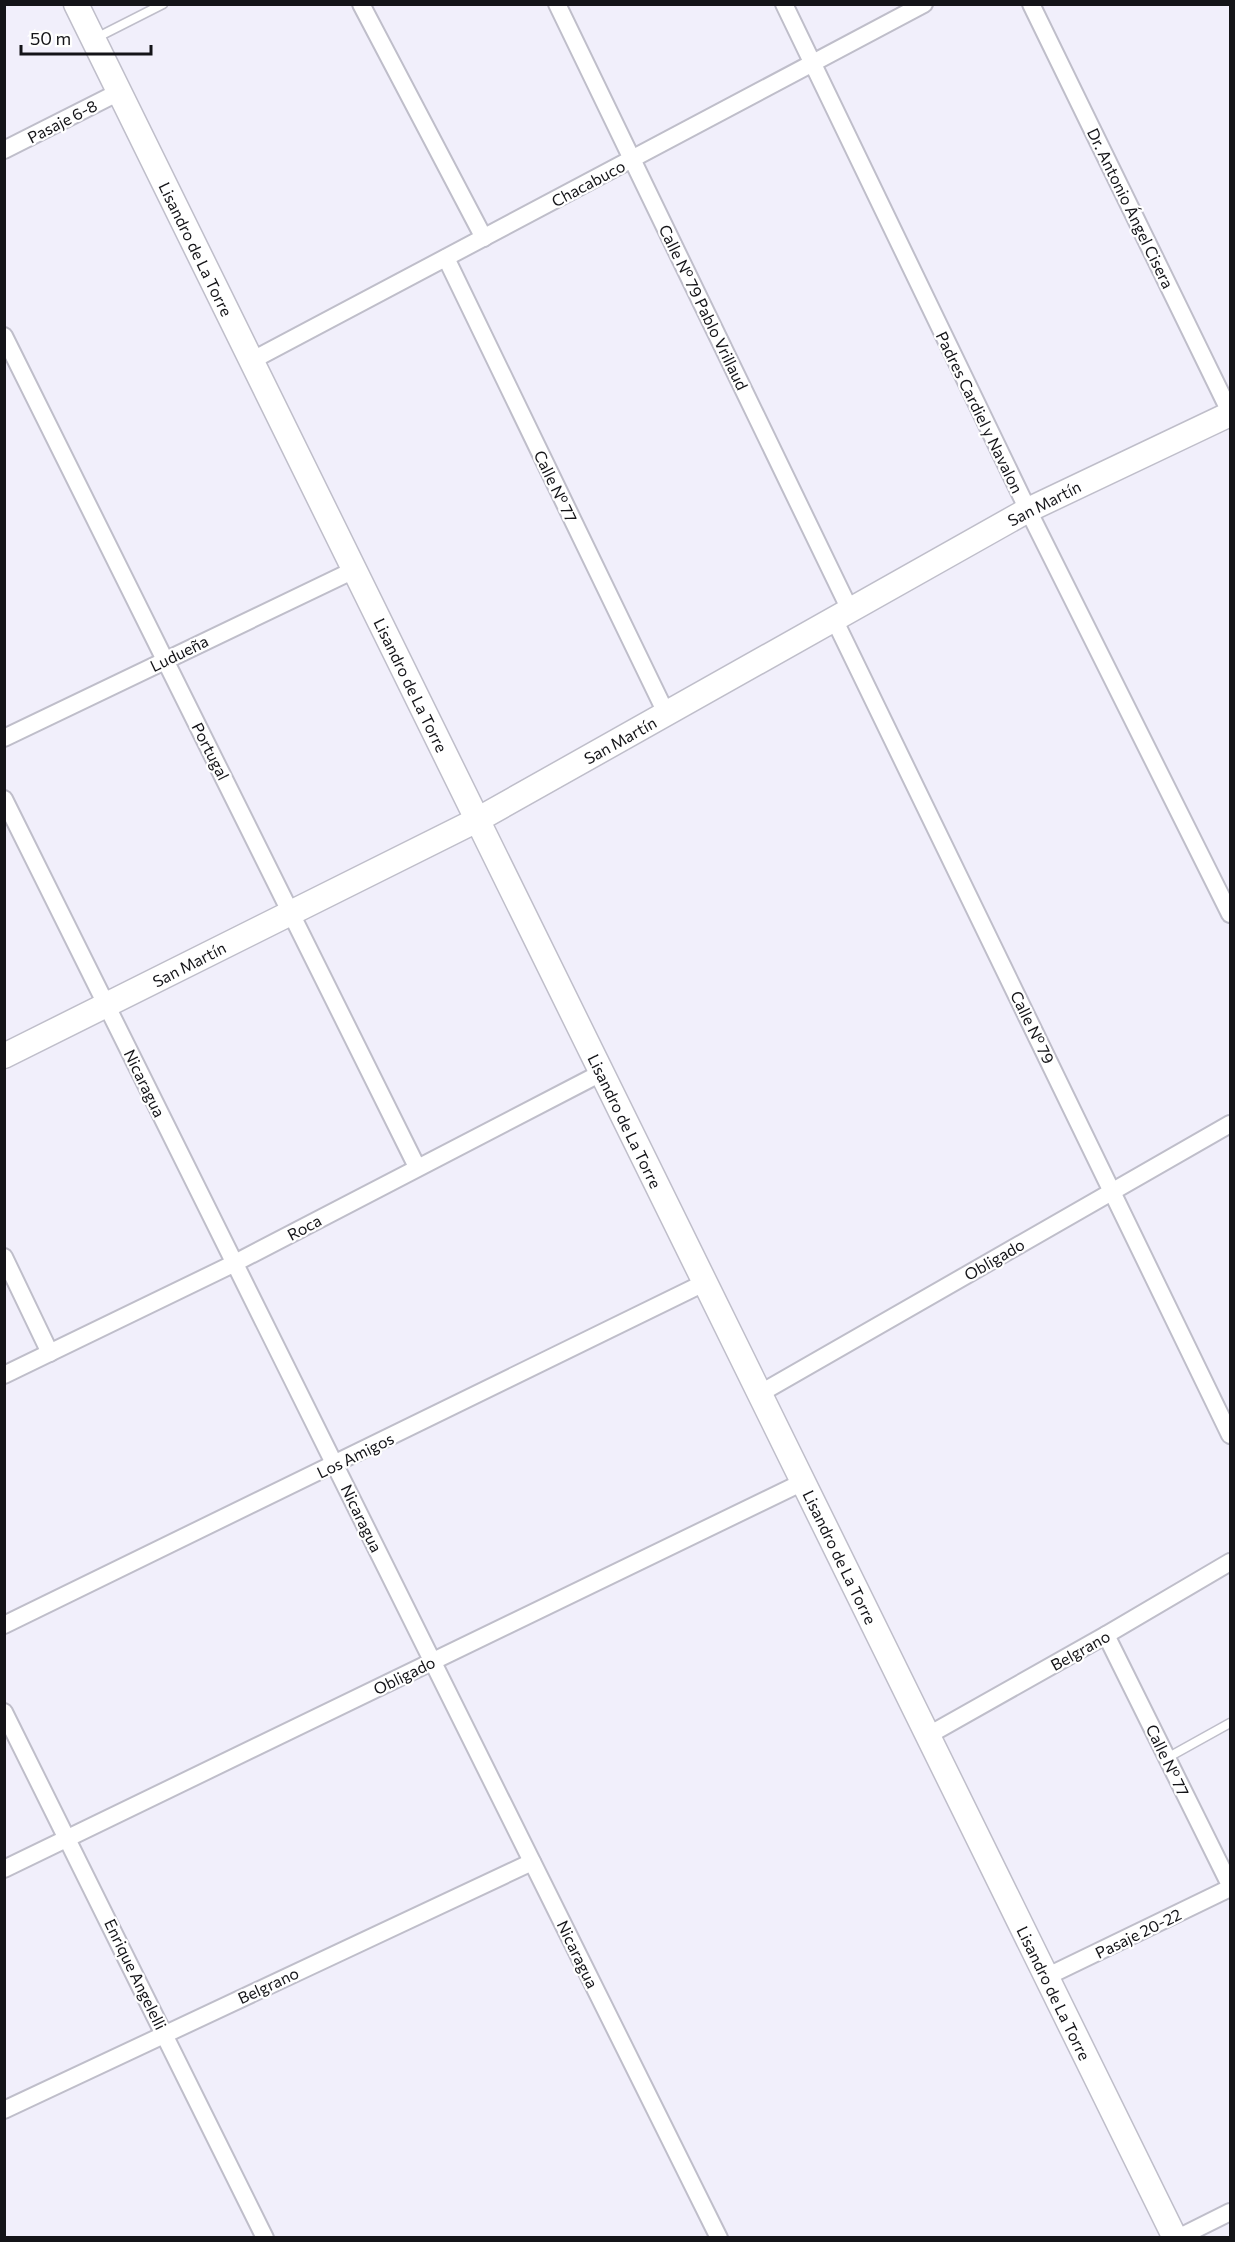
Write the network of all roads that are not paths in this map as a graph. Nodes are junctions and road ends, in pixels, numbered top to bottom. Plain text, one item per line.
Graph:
1 (76, 4) edge
2 (163, 4) edge
3 (361, 4) edge
4 (557, 4) edge
5 (784, 4) edge
6 (924, 4) edge
7 (1031, 4) edge
8 (93, 40) junction
9 (812, 64) junction
10 (119, 92) junction
11 (4, 150) edge
12 (632, 159) junction
13 (484, 238) junction
14 (446, 258) junction
15 (4, 336) edge
16 (251, 362) junction
17 (1230, 413) edge
18 (1028, 510) junction
19 (354, 570) junction
20 (842, 614) junction
21 (165, 659) junction
22 (666, 714) junction
23 (4, 738) edge
24 (4, 799) edge
25 (477, 820) junction
26 (292, 912) junction
27 (1230, 914) edge
28 (107, 1005) junction
29 (4, 1056) edge
30 (601, 1072) junction
31 (1230, 1124) edge
32 (417, 1167) junction
33 (1112, 1191) junction
34 (4, 1257) edge
35 (234, 1263) junction
36 (704, 1283) junction
37 (50, 1353) junction
38 (4, 1375) edge
39 (759, 1394) junction
40 (1230, 1435) edge
41 (336, 1465) junction
42 (803, 1482) junction
43 (1230, 1562) edge
44 (4, 1625) edge
45 (1106, 1635) junction
46 (433, 1661) junction
47 (4, 1712) edge
48 (1230, 1723) edge
49 (927, 1736) junction
50 (1167, 1758) junction
51 (68, 1838) junction
52 (532, 1862) junction
53 (4, 1869) edge
54 (1230, 1887) edge
55 (1046, 1977) junction
56 (165, 2033) junction
57 (4, 2110) edge
58 (1230, 2212) edge
59 (257, 2235) edge
60 (719, 2238) edge
61 (1176, 2238) edge

1 - 8 street, Lisandro de La Torre
2 - 8 lane
3 - 13 street
4 - 12 street, Calle Nº 79 Pablo Vrillaud
5 - 9 street, Padres Cardiel y Navalon
6 - 9 street, Chacabuco
7 - 17 street, Dr. Antonio Ángel Cisera
8 - 10 street, Lisandro de La Torre
9 - 12 street, Chacabuco
9 - 18 street, Padres Cardiel y Navalon
10 - 11 street, Pasaje 6-8
10 - 16 street, Lisandro de La Torre
12 - 13 street, Chacabuco
12 - 20 street, Calle Nº 79 Pablo Vrillaud
13 - 14 street, Chacabuco
14 - 16 street, Chacabuco
14 - 22 street, Calle Nº 77
15 - 21 street, Portugal
16 - 19 street, Lisandro de La Torre
17 - 18 street, San Martín
18 - 20 street, San Martín
18 - 27 street, Padres Cardiel y Navalon
19 - 21 street, Ludueña
19 - 25 street, Lisandro de La Torre
20 - 22 street, San Martín
20 - 33 street, Calle Nº 79
21 - 23 street, Ludueña
21 - 26 street, Portugal
22 - 25 street, San Martín
24 - 28 street, Nicaragua
25 - 26 street, San Martín
25 - 30 street, Lisandro de La Torre
26 - 28 street, San Martín
26 - 32 street, Portugal
28 - 29 street, San Martín
28 - 35 street, Nicaragua
30 - 32 street, Roca
30 - 36 street, Lisandro de La Torre
31 - 33 street, Obligado
32 - 35 street, Roca
33 - 39 street, Obligado
33 - 40 street, Calle Nº 79
34 - 37 street
35 - 37 street, Roca
35 - 41 street, Nicaragua
36 - 39 street, Lisandro de La Torre
36 - 41 street, Los Amigos
37 - 38 street, Roca
39 - 42 street, Lisandro de La Torre
41 - 44 street, Los Amigos
41 - 46 street, Nicaragua
42 - 46 street, Obligado
42 - 49 street, Lisandro de La Torre
43 - 45 street, Belgrano
45 - 49 street, Belgrano
45 - 50 street, Calle Nº 77
46 - 51 street, Obligado
46 - 52 street, Nicaragua
47 - 51 street, Enrique Angelelli
48 - 50 lane
49 - 55 street, Lisandro de La Torre
50 - 54 street, Calle Nº 77
51 - 53 street, Obligado
51 - 56 street, Enrique Angelelli
52 - 56 street, Belgrano
52 - 60 street, Nicaragua
54 - 55 street, Pasaje 20-22
55 - 61 street, Lisandro de La Torre
56 - 57 street, Belgrano
56 - 59 street, Enrique Angelelli
58 - 61 street

